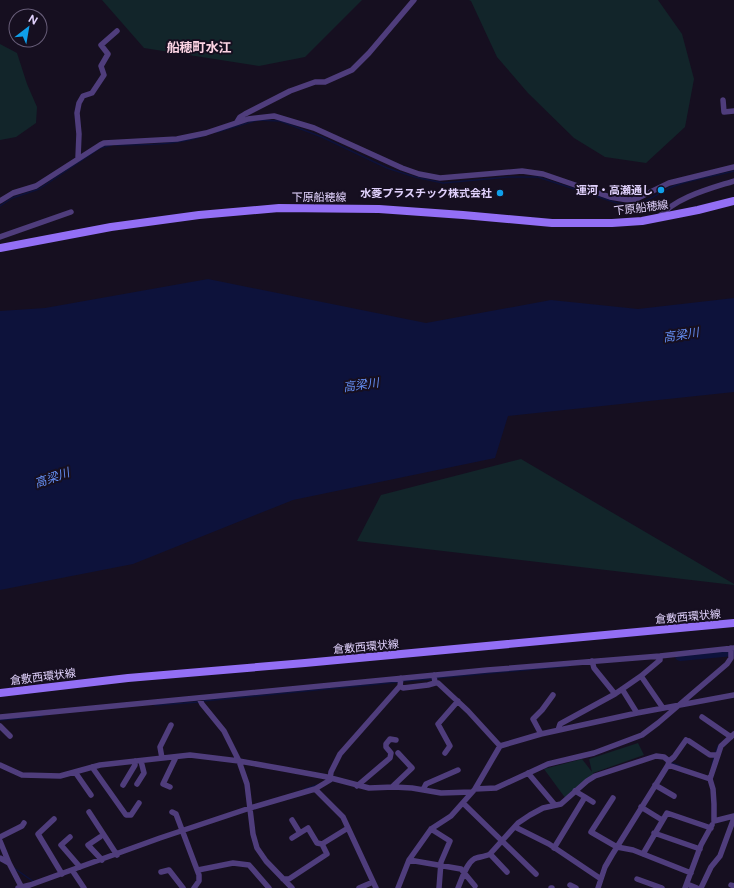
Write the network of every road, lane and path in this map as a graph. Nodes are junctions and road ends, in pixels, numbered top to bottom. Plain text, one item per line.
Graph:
1 (414, 0) edge
2 (117, 31) dead end
3 (723, 100) dead end
4 (734, 111) edge
5 (236, 122) junction
6 (78, 158) junction
7 (734, 166) edge
8 (734, 181) edge
9 (0, 201) edge
10 (734, 201) edge
11 (71, 212) dead end
12 (658, 218) junction
13 (0, 237) edge
14 (0, 248) edge
15 (734, 623) edge
16 (732, 650) edge
17 (660, 657) junction
18 (592, 663) junction
19 (641, 676) junction
20 (434, 679) junction
21 (401, 682) junction
22 (622, 689) junction
23 (0, 693) edge
24 (615, 694) junction
25 (552, 695) dead end
26 (734, 695) edge
27 (200, 700) junction
28 (458, 701) junction
29 (678, 706) junction
30 (663, 708) junction
31 (637, 713) junction
32 (0, 717) edge
33 (702, 718) dead end
34 (0, 726) edge
35 (171, 726) dead end
36 (558, 730) junction
37 (541, 734) junction
38 (10, 736) dead end
39 (730, 736) edge
40 (396, 740) dead end
41 (500, 746) junction
42 (398, 753) dead end
43 (445, 753) dead end
44 (716, 754) junction
45 (176, 757) junction
46 (162, 758) junction
47 (138, 761) junction
48 (239, 761) junction
49 (668, 763) junction
50 (0, 766) edge
51 (92, 767) junction
52 (458, 770) dead end
53 (74, 772) junction
54 (529, 774) junction
55 (330, 778) junction
56 (710, 779) junction
57 (137, 784) dead end
58 (123, 785) dead end
59 (358, 785) junction
60 (655, 785) junction
61 (170, 786) dead end
62 (393, 786) junction
63 (423, 788) junction
64 (315, 789) junction
65 (474, 790) junction
66 (575, 791) junction
67 (91, 795) dead end
68 (674, 796) dead end
69 (585, 797) junction
70 (613, 798) dead end
71 (593, 802) dead end
72 (139, 803) dead end
73 (463, 803) junction
74 (555, 805) junction
75 (249, 807) junction
76 (641, 807) junction
77 (89, 812) dead end
78 (172, 812) dead end
79 (734, 817) edge
80 (54, 819) dead end
81 (292, 820) dead end
82 (662, 820) junction
83 (714, 821) junction
84 (24, 823) dead end
85 (515, 827) junction
86 (348, 828) junction
87 (711, 828) junction
88 (431, 829) junction
89 (181, 830) junction
90 (300, 833) junction
91 (654, 833) junction
92 (70, 836) dead end
93 (0, 837) edge
94 (100, 837) dead end
95 (292, 838) dead end
96 (502, 840) junction
97 (0, 841) edge
98 (322, 844) junction
99 (617, 847) junction
100 (554, 848) junction
101 (700, 849) junction
102 (116, 853) junction
103 (490, 854) junction
104 (643, 854) junction
105 (0, 858) edge
106 (102, 860) junction
107 (409, 860) junction
108 (9, 863) junction
109 (442, 866) junction
110 (80, 867) junction
111 (72, 870) junction
112 (198, 870) junction
113 (161, 872) dead end
114 (507, 872) dead end
115 (62, 873) junction
116 (465, 873) junction
117 (690, 873) junction
118 (536, 874) dead end
119 (601, 878) junction
120 (283, 879) junction
121 (637, 879) dead end
122 (373, 882) junction
123 (37, 883) junction
124 (570, 885) dead end
125 (475, 886) dead end
126 (686, 886) edge
127 (20, 888) edge
128 (41, 888) edge
129 (84, 888) edge
130 (184, 888) edge
131 (194, 888) edge
132 (269, 888) edge
133 (292, 888) edge
134 (359, 888) edge
135 (376, 888) edge
136 (398, 888) edge
137 (439, 888) edge
138 (458, 888) edge
139 (576, 888) edge
140 (598, 888) edge
141 (662, 888) edge
142 (697, 888) edge
143 (701, 888) edge

1 - 5 street
2 - 6 street
3 - 4 street
5 - 6 street
5 - 7 street
6 - 9 street
8 - 12 street
10 - 12 main road, 下原船穂線
11 - 13 street
12 - 14 main road, 下原船穂線
15 - 23 main road, 倉敷西環状線
16 - 17 street
16 - 29 street
17 - 18 street
17 - 19 street
18 - 20 street
18 - 24 street
19 - 22 street
19 - 30 street
20 - 21 street
20 - 21 street
20 - 28 street
21 - 27 street
21 - 55 street
22 - 24 street
22 - 31 street
24 - 36 street
25 - 37 street
26 - 29 street
27 - 32 street
27 - 48 street
28 - 41 street
28 - 43 street
29 - 30 street
29 - 54 street
30 - 31 street
31 - 36 street
33 - 39 street
34 - 38 street
35 - 46 street
36 - 37 street
37 - 41 street
39 - 44 street
40 - 59 street
41 - 65 street
42 - 62 street
44 - 49 street
44 - 56 street
45 - 46 street
45 - 48 street
45 - 61 street
46 - 47 street
47 - 51 street
47 - 57 street
47 - 58 street
48 - 55 street
48 - 75 street
49 - 56 street
49 - 60 street
49 - 66 street
50 - 53 street
51 - 53 street
51 - 72 street
52 - 63 street
53 - 67 street
54 - 65 street
54 - 74 street
55 - 59 street
55 - 64 street
56 - 83 street
59 - 62 street
60 - 68 street
60 - 76 street
62 - 63 street
63 - 65 street
64 - 75 street
64 - 86 street
65 - 73 street
66 - 69 street
66 - 74 street
69 - 71 street
69 - 100 street
70 - 99 street
73 - 88 street
73 - 96 street
74 - 85 street
75 - 89 street
75 - 120 street
76 - 82 street
76 - 99 street
77 - 102 street
78 - 89 street
79 - 83 street
79 - 143 street
80 - 115 street
81 - 90 street
82 - 87 street
82 - 91 street
83 - 87 street
84 - 93 street
85 - 96 street
85 - 100 street
86 - 98 street
86 - 122 street
87 - 101 street
88 - 107 street
88 - 109 street
89 - 102 street
89 - 112 street
90 - 95 street
90 - 98 street
91 - 101 street
91 - 104 street
92 - 110 street
94 - 106 street
96 - 103 street
96 - 118 street
97 - 108 street
98 - 120 street
99 - 104 street
99 - 119 street
100 - 119 street
101 - 117 street
102 - 106 street
103 - 114 street
103 - 116 street
104 - 117 street
105 - 108 street
106 - 110 street
107 - 109 street
107 - 136 street
108 - 127 street
109 - 116 street
109 - 137 street
110 - 111 street
111 - 115 street
111 - 129 street
112 - 131 street
112 - 132 street
113 - 130 street
115 - 123 street
116 - 125 street
116 - 138 street
117 - 126 street
119 - 140 street
120 - 133 street
121 - 141 street
122 - 134 street
122 - 135 street
123 - 127 street
123 - 128 street
124 - 139 street
126 - 142 street

